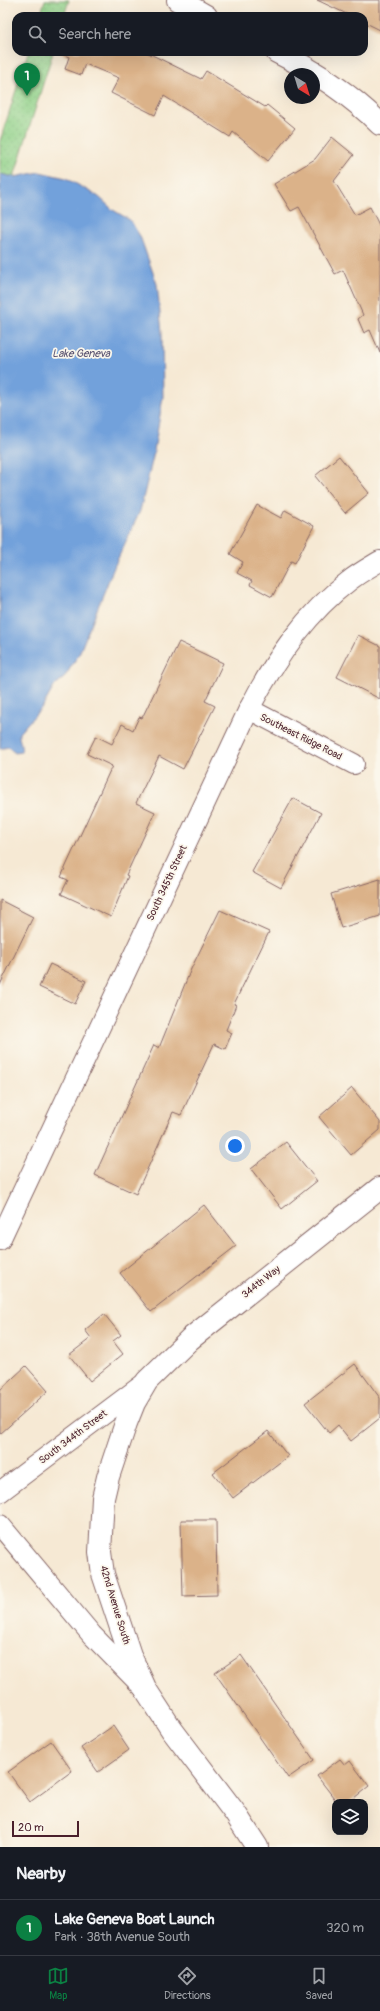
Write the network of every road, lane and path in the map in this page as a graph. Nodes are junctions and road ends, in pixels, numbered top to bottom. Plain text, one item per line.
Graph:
1 (178, 0) edge
2 (199, 12) edge
3 (284, 56) edge
4 (380, 124) edge
5 (380, 561) edge
6 (248, 709) junction
7 (354, 764) dead end
8 (380, 1188) edge
9 (0, 1240) edge
10 (147, 1382) junction
11 (0, 1492) edge
12 (0, 1525) edge
13 (146, 1690) junction
14 (257, 1847) edge

1 - 2 street
3 - 4 street
5 - 6 street, South 345th Street
6 - 7 street, Southeast Ridge Road
6 - 9 street, South 345th Street
8 - 10 street, 344th Way
10 - 11 street, South 344th Street
10 - 13 street, 42nd Avenue South
12 - 13 street, 42nd Avenue South
13 - 14 street, 42nd Avenue South

